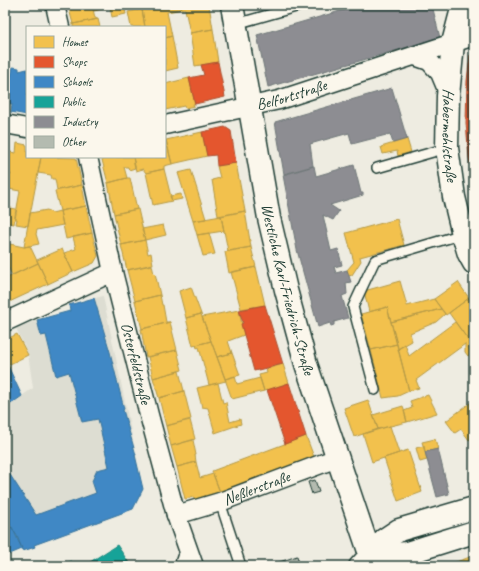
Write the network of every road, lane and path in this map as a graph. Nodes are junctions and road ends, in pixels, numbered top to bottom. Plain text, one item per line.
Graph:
1 (55, 5) edge
2 (303, 5) edge
3 (463, 5) edge
4 (234, 14) edge
5 (60, 26) edge
6 (474, 36) edge
7 (453, 43) junction
8 (415, 56) junction
9 (448, 92) junction
10 (250, 106) junction
11 (5, 124) edge
12 (166, 125) edge
13 (26, 128) edge
14 (447, 148) junction
15 (88, 158) edge
16 (377, 168) dead end
17 (463, 234) junction
18 (474, 263) edge
19 (113, 272) junction
20 (5, 322) edge
21 (375, 390) dead end
22 (337, 458) junction
23 (220, 502) junction
24 (474, 508) edge
25 (176, 515) junction
26 (474, 532) edge
27 (191, 558) edge
28 (367, 562) edge
29 (179, 566) edge
30 (241, 566) edge

1 - 5 street
2 - 4 lane
3 - 7 main road, Habermehlstraße
4 - 10 main road, Westliche Karl-Friedrich-Straße
6 - 7 street, Belfortstraße
7 - 8 street, Belfortstraße
7 - 9 main road, Habermehlstraße
8 - 9 street
8 - 10 street, Belfortstraße
9 - 14 main road, Habermehlstraße
10 - 12 street, Belfortstraße
10 - 22 main road, Westliche Karl-Friedrich-Straße
11 - 13 street
14 - 16 lane
14 - 17 main road, Habermehlstraße
15 - 19 street, Osterfeldstraße
17 - 18 main road, Habermehlstraße
17 - 21 lane
19 - 20 street
19 - 25 street, Osterfeldstraße
22 - 23 street, Neßlerstraße
22 - 28 main road, Westliche Karl-Friedrich-Straße
23 - 25 street, Neßlerstraße
23 - 30 lane
24 - 28 main road
25 - 27 street, Osterfeldstraße
26 - 28 main road
27 - 29 lane

